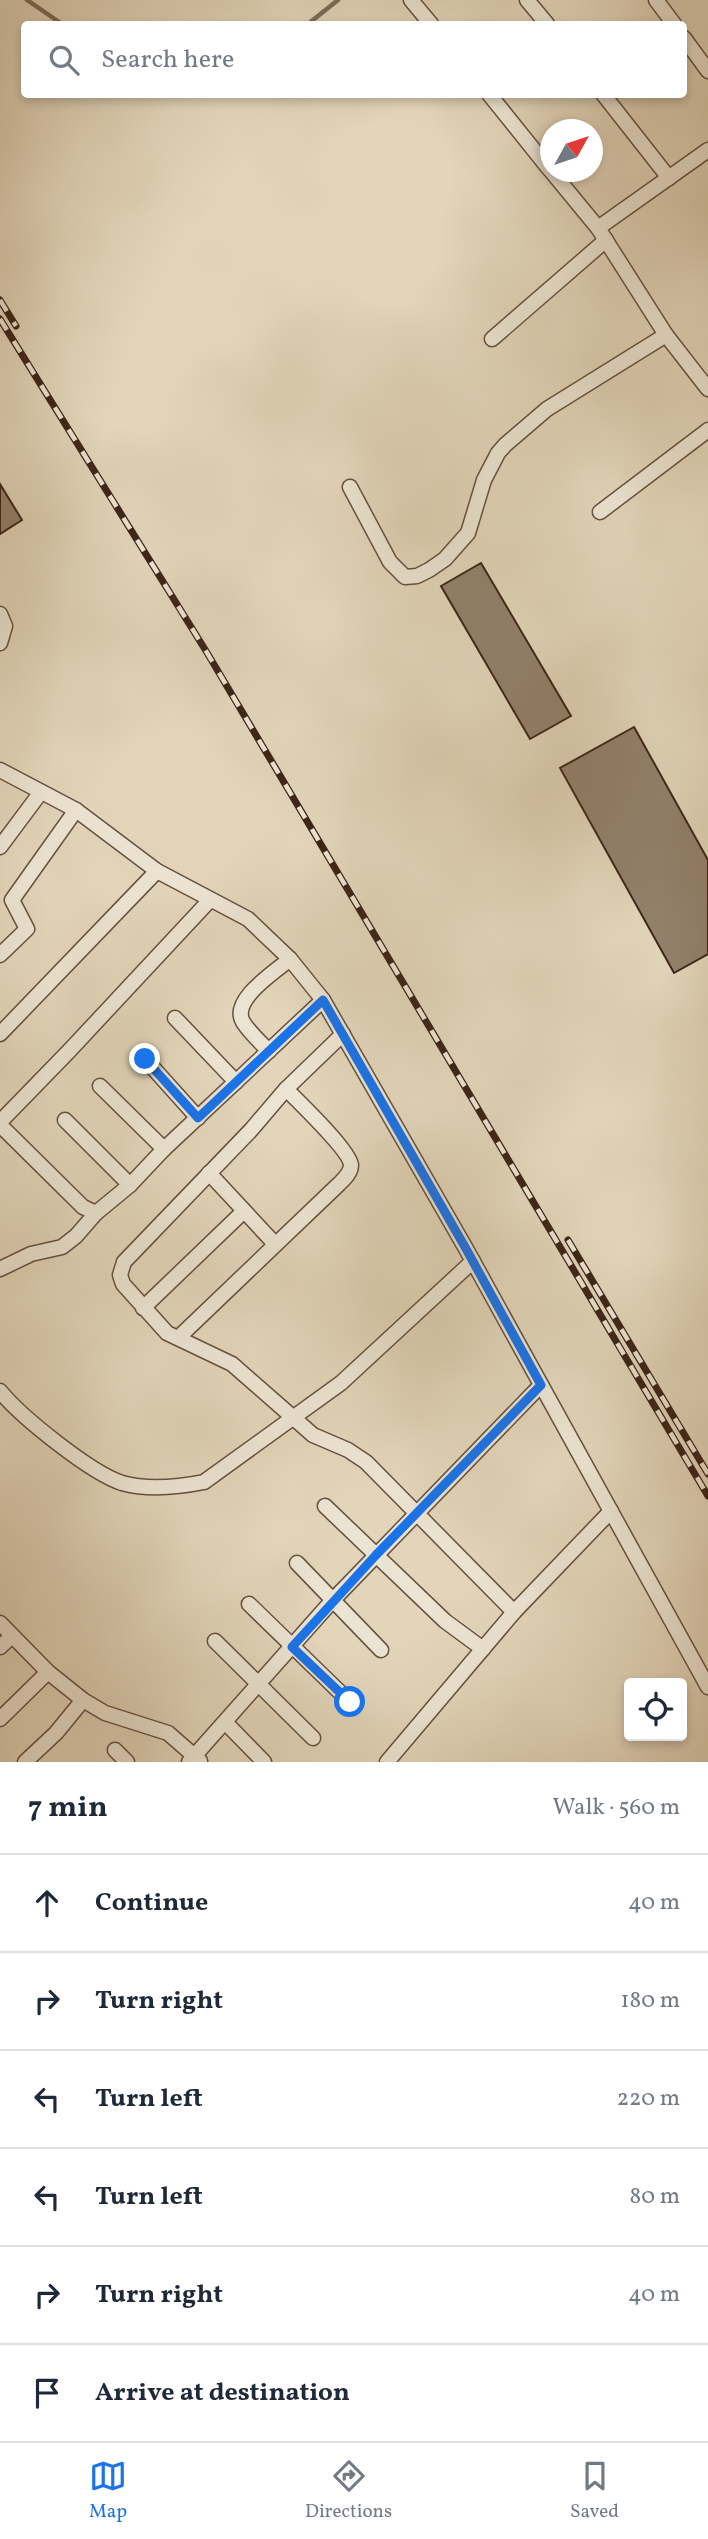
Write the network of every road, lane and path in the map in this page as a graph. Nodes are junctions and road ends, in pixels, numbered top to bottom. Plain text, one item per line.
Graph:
1 (411, 0) edge
2 (527, 0) edge
3 (656, 0) edge
4 (429, 21) edge
5 (544, 21) edge
6 (672, 21) edge
7 (687, 42) edge
8 (708, 71) edge
9 (492, 98) edge
10 (606, 98) edge
11 (540, 157) edge
12 (706, 157) edge
13 (669, 178) junction
14 (560, 182) edge
15 (602, 234) junction
16 (666, 335) junction
17 (492, 339) dead end
18 (708, 389) edge
19 (708, 430) edge
20 (350, 487) dead end
21 (600, 512) dead end
22 (0, 614) edge
23 (0, 643) edge
24 (0, 770) edge
25 (41, 792) junction
26 (76, 810) junction
27 (0, 847) edge
28 (157, 870) junction
29 (210, 900) junction
30 (0, 955) edge
31 (290, 959) junction
32 (323, 1000) junction
33 (175, 1018) dead end
34 (0, 1034) edge
35 (343, 1034) junction
36 (269, 1051) junction
37 (145, 1059) dead end
38 (236, 1082) junction
39 (100, 1087) dead end
40 (286, 1089) junction
41 (198, 1118) junction
42 (65, 1120) dead end
43 (0, 1123) edge
44 (164, 1149) junction
45 (209, 1173) junction
46 (130, 1185) junction
47 (244, 1210) junction
48 (96, 1213) junction
49 (275, 1244) junction
50 (473, 1261) junction
51 (0, 1269) edge
52 (143, 1308) junction
53 (178, 1338) junction
54 (541, 1385) junction
55 (0, 1391) edge
56 (292, 1418) junction
57 (325, 1506) dead end
58 (611, 1511) junction
59 (419, 1513) junction
60 (376, 1555) junction
61 (297, 1563) dead end
62 (332, 1601) junction
63 (249, 1604) dead end
64 (514, 1612) junction
65 (0, 1623) edge
66 (12, 1636) junction
67 (215, 1641) dead end
68 (0, 1647) edge
69 (292, 1647) junction
70 (483, 1649) junction
71 (381, 1650) dead end
72 (48, 1672) junction
73 (259, 1684) junction
74 (708, 1687) edge
75 (83, 1700) junction
76 (350, 1702) dead end
77 (0, 1719) edge
78 (225, 1722) junction
79 (313, 1738) dead end
80 (115, 1750) dead end
81 (195, 1760) edge
82 (25, 1762) edge
83 (127, 1762) edge
84 (264, 1762) edge
85 (387, 1762) edge

1 - 4 street
2 - 5 street
3 - 6 street
7 - 8 street
9 - 11 street
10 - 13 street
12 - 13 street
13 - 15 street
14 - 15 street
15 - 16 street
15 - 17 street
16 - 18 street
16 - 20 street
19 - 21 street
22 - 23 street
24 - 25 street
25 - 26 street
25 - 27 street
26 - 28 street
26 - 30 street
28 - 29 street
28 - 34 street
29 - 31 street
29 - 43 street
31 - 32 street
31 - 36 street
32 - 35 street
32 - 36 street
33 - 38 street
35 - 40 street
35 - 50 street
36 - 38 street
37 - 41 street
38 - 41 street
39 - 44 street
40 - 45 street
40 - 49 street
41 - 44 street
42 - 46 street
43 - 48 street
44 - 46 street
45 - 47 street
45 - 52 street
46 - 48 street
47 - 49 street
47 - 52 street
48 - 51 street
49 - 53 street
50 - 54 street
50 - 56 street
52 - 53 street
53 - 56 street
54 - 58 street
54 - 59 street
55 - 56 street
56 - 59 street
57 - 60 street
58 - 64 street
58 - 74 street
59 - 60 street
59 - 64 street
60 - 62 street
60 - 70 street
61 - 62 street
62 - 69 street
62 - 71 street
63 - 69 street
64 - 70 street
65 - 66 street
66 - 68 street
66 - 72 street
67 - 73 street
69 - 73 street
69 - 76 street
70 - 85 street
72 - 75 street
72 - 77 street
73 - 78 street
73 - 79 street
75 - 81 street
75 - 82 street
78 - 81 street
78 - 84 street
80 - 83 street

